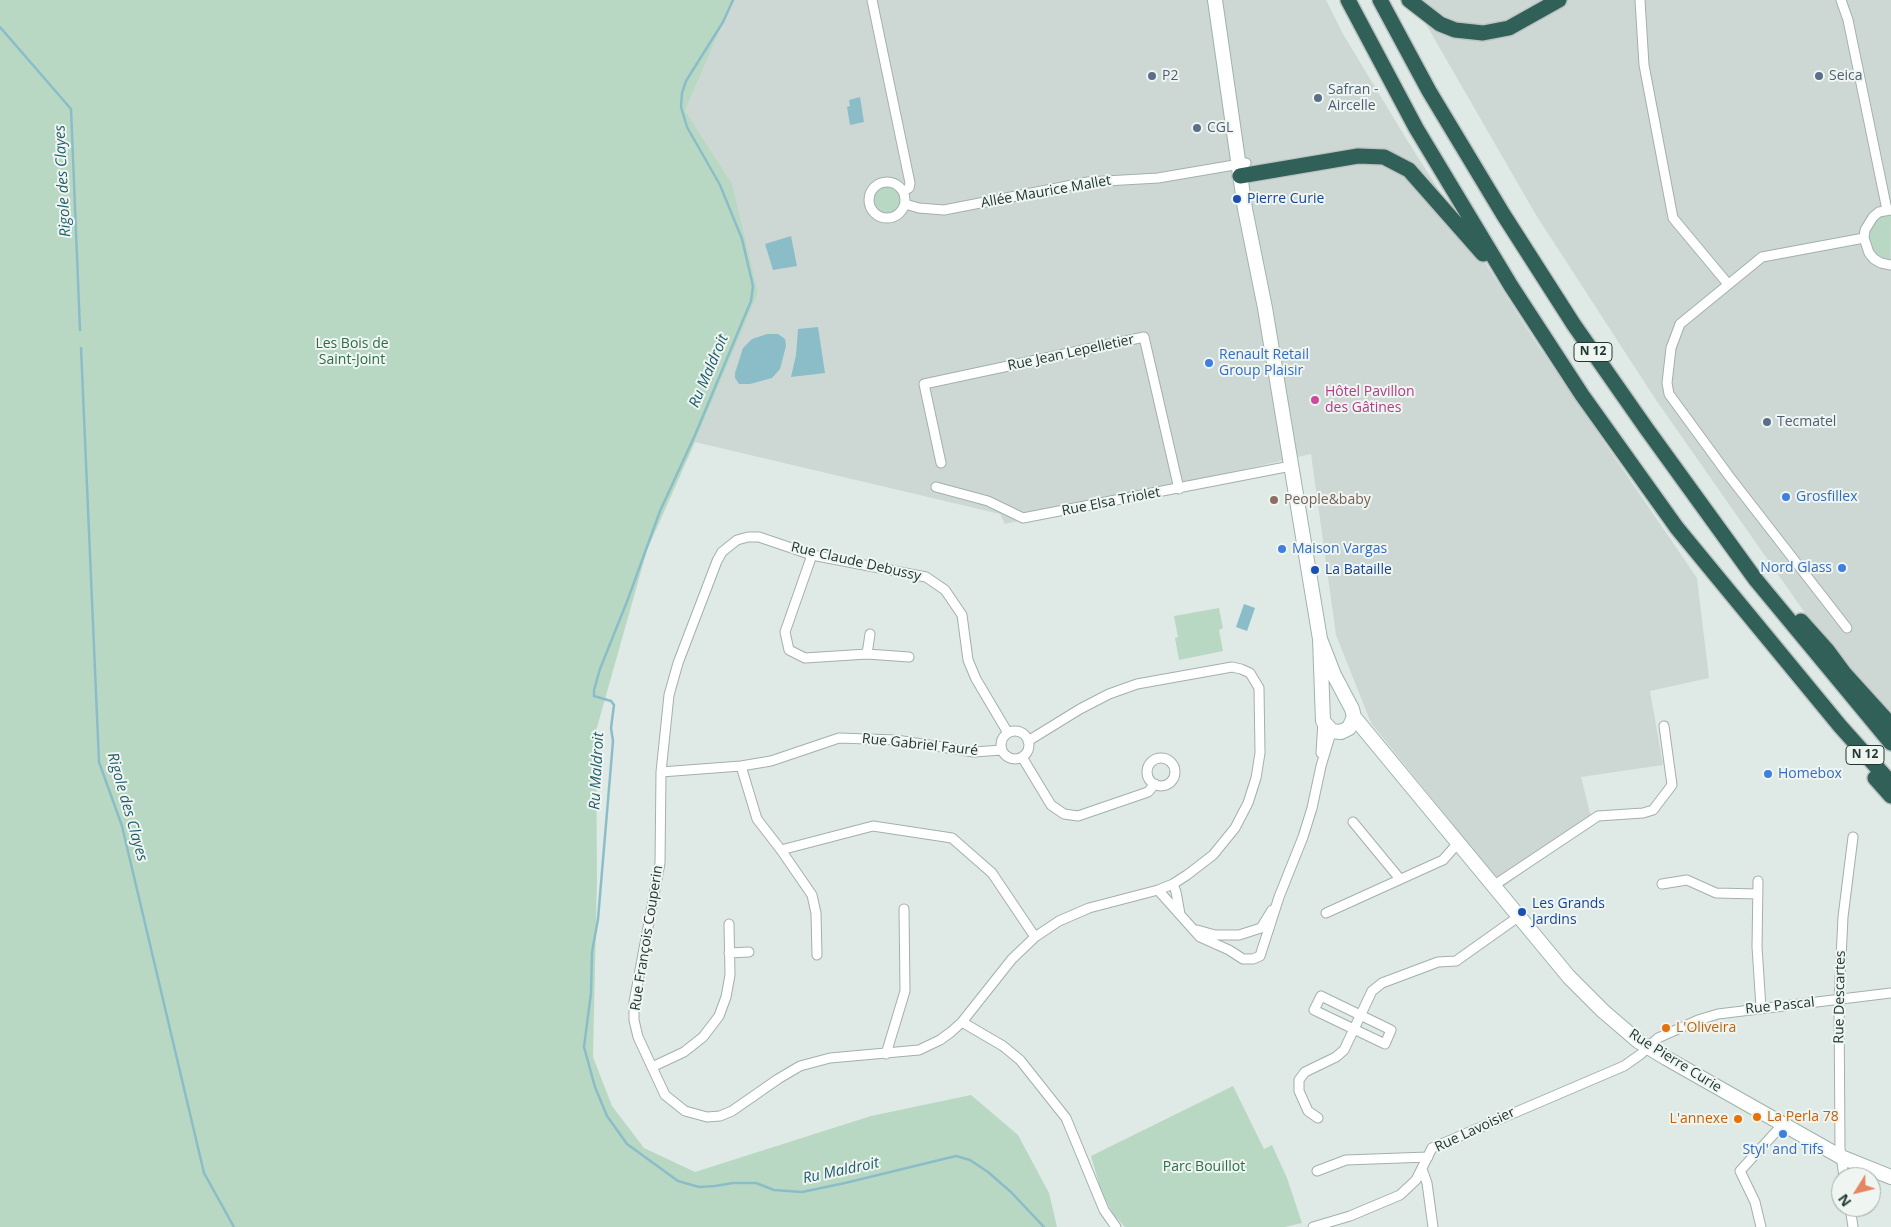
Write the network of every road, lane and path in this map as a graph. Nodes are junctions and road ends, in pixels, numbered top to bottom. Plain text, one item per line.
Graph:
1 (872, 0) edge
2 (1214, 0) edge
3 (1348, 0) edge
4 (1380, 0) edge
5 (1392, 0) edge
6 (1409, 0) edge
7 (1559, 0) edge
8 (1640, 0) edge
9 (1841, 0) edge
10 (1847, 0) edge
11 (1848, 20) junction
12 (1444, 114) junction
13 (1243, 169) junction
14 (904, 191) junction
15 (905, 204) junction
16 (1889, 210) edge
17 (1864, 238) junction
18 (1891, 265) edge
19 (1728, 284) junction
20 (1511, 286) junction
21 (941, 462) dead end
22 (1291, 466) junction
23 (936, 487) dead end
24 (1179, 489) junction
25 (812, 555) junction
26 (1756, 580) junction
27 (1847, 628) dead end
28 (870, 634) dead end
29 (1320, 638) junction
30 (867, 654) junction
31 (909, 657) dead end
32 (1323, 706) junction
33 (1323, 721) junction
34 (1347, 721) junction
35 (1891, 725) edge
36 (1664, 726) dead end
37 (1840, 726) junction
38 (1008, 734) junction
39 (1028, 740) junction
40 (1891, 744) edge
41 (1002, 750) junction
42 (1022, 757) junction
43 (741, 766) junction
44 (1321, 766) junction
45 (661, 772) junction
46 (1891, 783) edge
47 (1155, 784) dead end
48 (1891, 796) edge
49 (1353, 822) dead end
50 (1853, 837) dead end
51 (1458, 843) junction
52 (782, 850) junction
53 (1400, 879) junction
54 (1758, 882) dead end
55 (1173, 884) junction
56 (1662, 884) dead end
57 (1493, 886) junction
58 (1158, 890) junction
59 (1758, 894) junction
60 (1278, 901) junction
61 (904, 909) dead end
62 (1326, 912) dead end
63 (1180, 914) junction
64 (1518, 917) junction
65 (730, 924) dead end
66 (1191, 929) junction
67 (1035, 937) junction
68 (749, 952) dead end
69 (729, 953) junction
70 (817, 955) dead end
71 (1891, 993) edge
72 (1839, 1000) junction
73 (1761, 1008) junction
74 (1361, 1015) junction
75 (962, 1022) junction
76 (1354, 1029) junction
77 (1648, 1048) junction
78 (886, 1054) junction
79 (652, 1067) junction
80 (1318, 1118) dead end
81 (1783, 1124) junction
82 (1428, 1157) junction
83 (1841, 1157) junction
84 (1842, 1167) edge
85 (1422, 1169) junction
86 (1317, 1171) dead end
87 (1891, 1178) edge
88 (1116, 1227) edge
89 (1316, 1227) edge
90 (1433, 1227) edge
91 (1761, 1227) edge

1 - 14 street
2 - 13 street, Rue Pierre Curie
3 - 20 highway, N 12
4 - 12 highway, N 12
5 - 12 highway
6 - 7 highway
8 - 19 street
9 - 11 street
10 - 11 street
11 - 16 street
12 - 26 highway, N 12
13 - 15 street, Allée Maurice Mallet
13 - 20 highway
13 - 22 street, Rue Pierre Curie
14 - 15 street
14 - 15 street
16 - 17 street
17 - 18 street
17 - 19 street
19 - 27 street
20 - 37 highway, N 12
21 - 24 street, Rue Jean Lepelletier
22 - 24 street, Rue Elsa Triolet
22 - 29 street, Rue Pierre Curie
23 - 24 street, Rue Elsa Triolet
25 - 30 street
25 - 38 street, Rue Claude Debussy
25 - 45 street, Rue Claude Debussy
26 - 35 highway
26 - 40 highway, N 12
28 - 30 street
29 - 32 street, Rue Pierre Curie
29 - 34 street, Rue Pierre Curie
30 - 31 street
32 - 33 street, Rue Pierre Curie
32 - 34 street
33 - 34 street, Rue Pierre Curie
33 - 44 street
34 - 44 street
34 - 51 street, Rue Pierre Curie
36 - 57 street
37 - 46 highway, N 12
37 - 48 highway
38 - 39 street
38 - 41 street
39 - 42 street
39 - 55 street, Rue François Couperin
41 - 42 street
41 - 43 street, Rue Gabriel Fauré
42 - 47 street
43 - 45 street, Rue Gabriel Fauré
43 - 52 street
44 - 60 street
45 - 79 street, Rue François Couperin
49 - 53 street
50 - 72 street, Rue Descartes
51 - 53 street
51 - 57 street, Rue Pierre Curie
52 - 67 street
52 - 70 street
53 - 62 street
54 - 59 street
55 - 58 street, Rue François Couperin
55 - 63 street
56 - 59 street
57 - 64 street, Rue Pierre Curie
58 - 63 street
58 - 67 street, Rue François Couperin
59 - 73 street
60 - 66 street
60 - 66 street
61 - 78 street
63 - 66 street
64 - 74 street
64 - 77 street, Rue Pierre Curie
65 - 69 street
67 - 75 street, Rue François Couperin
68 - 69 street
69 - 79 street
71 - 72 street, Rue Pascal
72 - 73 street, Rue Pascal
72 - 83 street, Rue Descartes
73 - 77 street, Rue Pascal
74 - 76 street
74 - 76 street
74 - 76 street
75 - 78 street, Rue François Couperin
75 - 88 street
76 - 80 street
77 - 81 street, Rue Pierre Curie
77 - 82 street, Rue Lavoisier
78 - 79 street, Rue François Couperin
81 - 83 street, Rue Pierre Curie
81 - 91 street
82 - 85 street, Rue Lavoisier
82 - 86 street
83 - 84 street, Rue Descartes
83 - 87 street, Rue Pierre Curie
85 - 89 street, Rue Lavoisier
85 - 90 street

